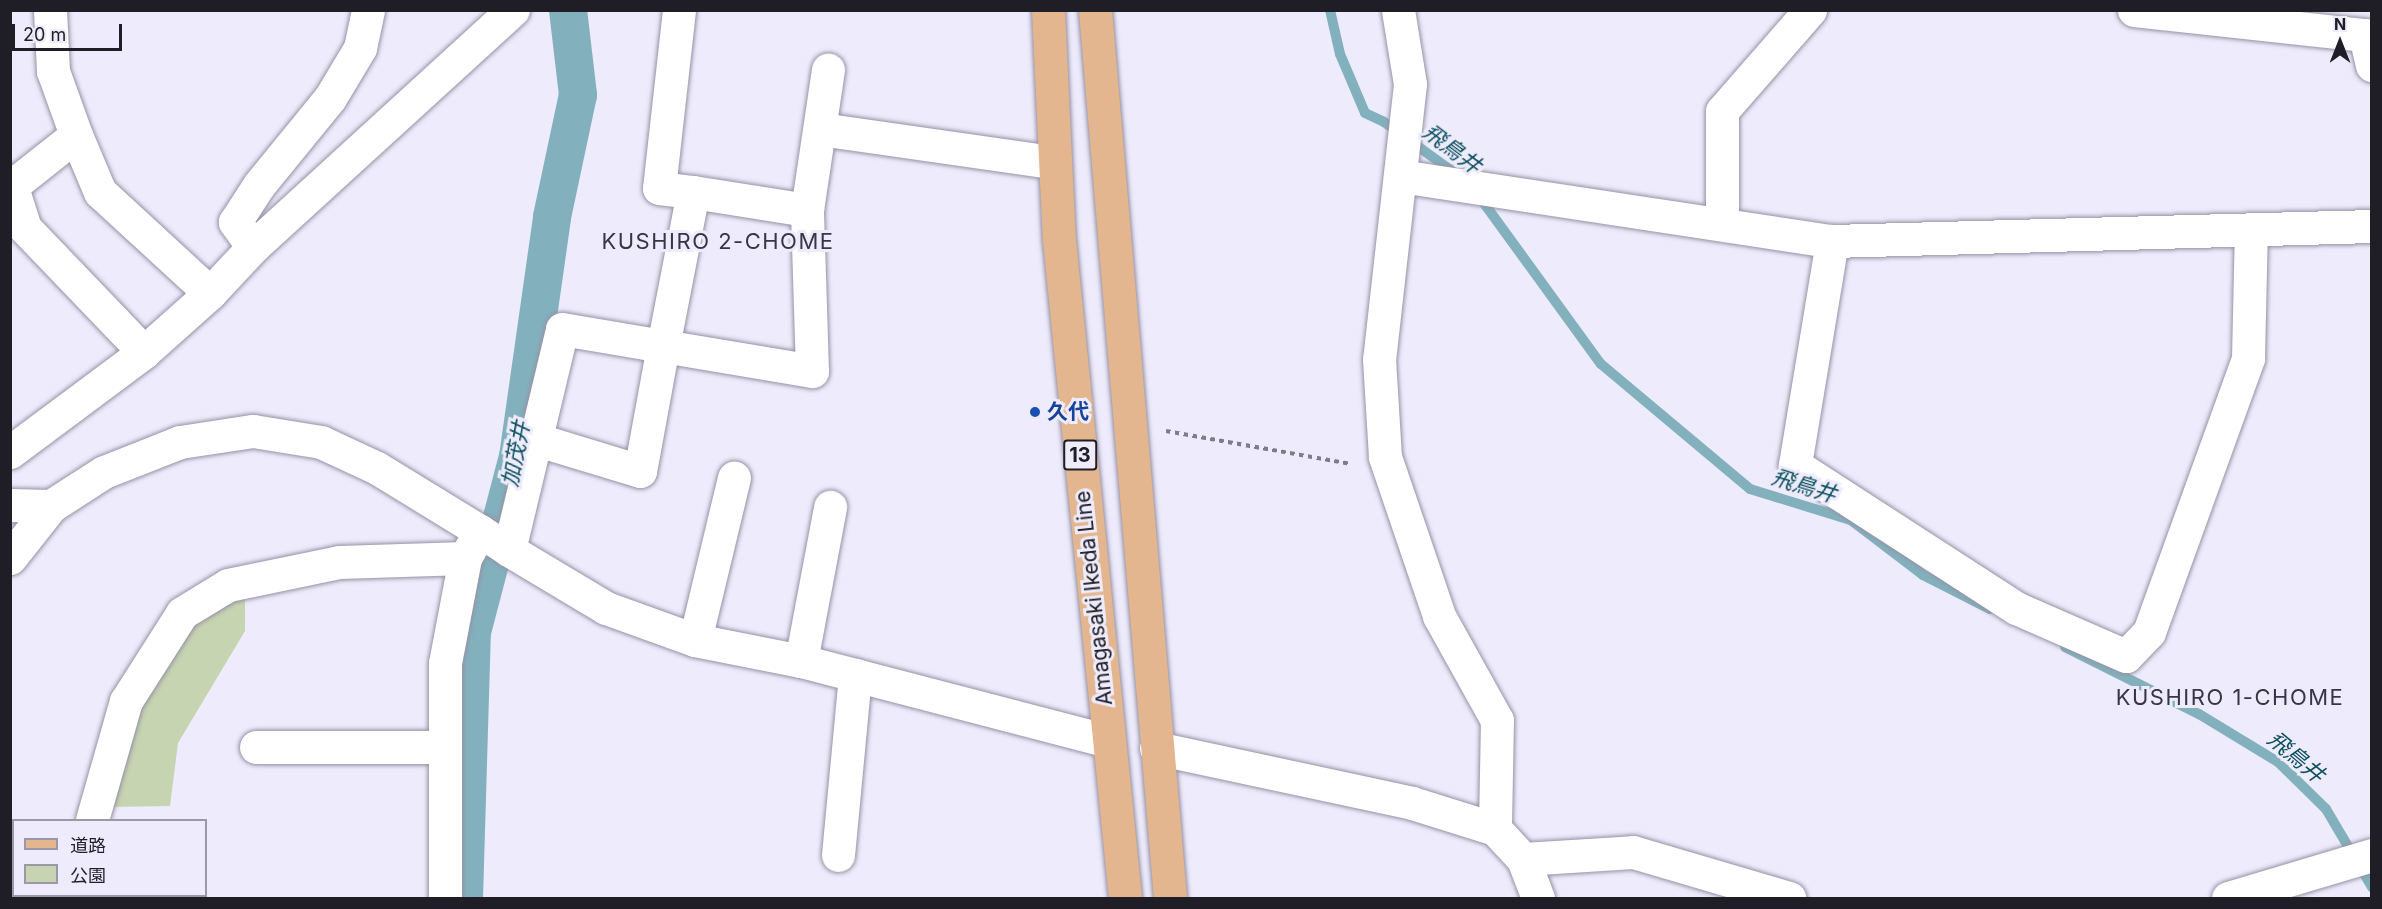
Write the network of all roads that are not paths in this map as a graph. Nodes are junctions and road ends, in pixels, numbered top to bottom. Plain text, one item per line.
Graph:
1 (50, 10) edge
2 (368, 10) edge
3 (513, 10) edge
4 (680, 10) edge
5 (1048, 10) edge
6 (1095, 10) edge
7 (1398, 10) edge
8 (1810, 10) edge
9 (2134, 10) edge
10 (2372, 65) edge
11 (828, 70) dead end
12 (820, 129) junction
13 (76, 135) junction
14 (1052, 162) junction
15 (1400, 176) junction
16 (12, 183) edge
17 (693, 192) junction
18 (807, 210) junction
19 (1722, 223) junction
20 (2372, 226) edge
21 (2251, 229) junction
22 (1832, 241) junction
23 (254, 247) junction
24 (210, 293) junction
25 (663, 346) junction
26 (144, 352) junction
27 (538, 440) junction
28 (10, 452) edge
29 (734, 478) dead end
30 (10, 505) edge
31 (51, 506) junction
32 (830, 507) dead end
33 (472, 545) junction
34 (509, 550) junction
35 (10, 558) edge
36 (694, 640) junction
37 (801, 661) junction
38 (855, 675) junction
39 (1108, 741) junction
40 (256, 747) dead end
41 (445, 747) junction
42 (1156, 748) junction
43 (92, 819) edge
44 (1495, 829) junction
45 (838, 855) dead end
46 (2372, 855) edge
47 (1523, 859) junction
48 (445, 898) edge
49 (1125, 898) edge
50 (1170, 898) edge
51 (1538, 898) edge
52 (1789, 898) edge
53 (2229, 898) edge

1 - 13 street
2 - 23 street
3 - 23 street
4 - 17 street
5 - 14 main road, Amagasaki Ikeda Line / 13
6 - 42 main road
7 - 15 street
8 - 19 street
9 - 10 street
11 - 12 street
12 - 14 street
12 - 18 street
13 - 16 street
13 - 24 street
14 - 39 main road, Amagasaki Ikeda Line / 13
15 - 19 street
15 - 44 street
16 - 26 street
17 - 18 street
17 - 25 street
18 - 25 street
19 - 22 street
20 - 21 street
21 - 22 street
21 - 22 street
23 - 24 street
24 - 26 street
25 - 27 street
25 - 27 street
26 - 28 street
27 - 34 street
29 - 36 street
30 - 31 street
31 - 33 street
31 - 35 street
32 - 37 street
33 - 34 street
33 - 41 street
33 - 43 street
34 - 36 street
36 - 37 street
37 - 38 street
38 - 39 street
38 - 45 street
39 - 49 main road, Amagasaki Ikeda Line / 13
40 - 41 street
41 - 48 street
42 - 44 street
42 - 50 main road
44 - 47 street
46 - 53 street
47 - 51 street
47 - 52 street

